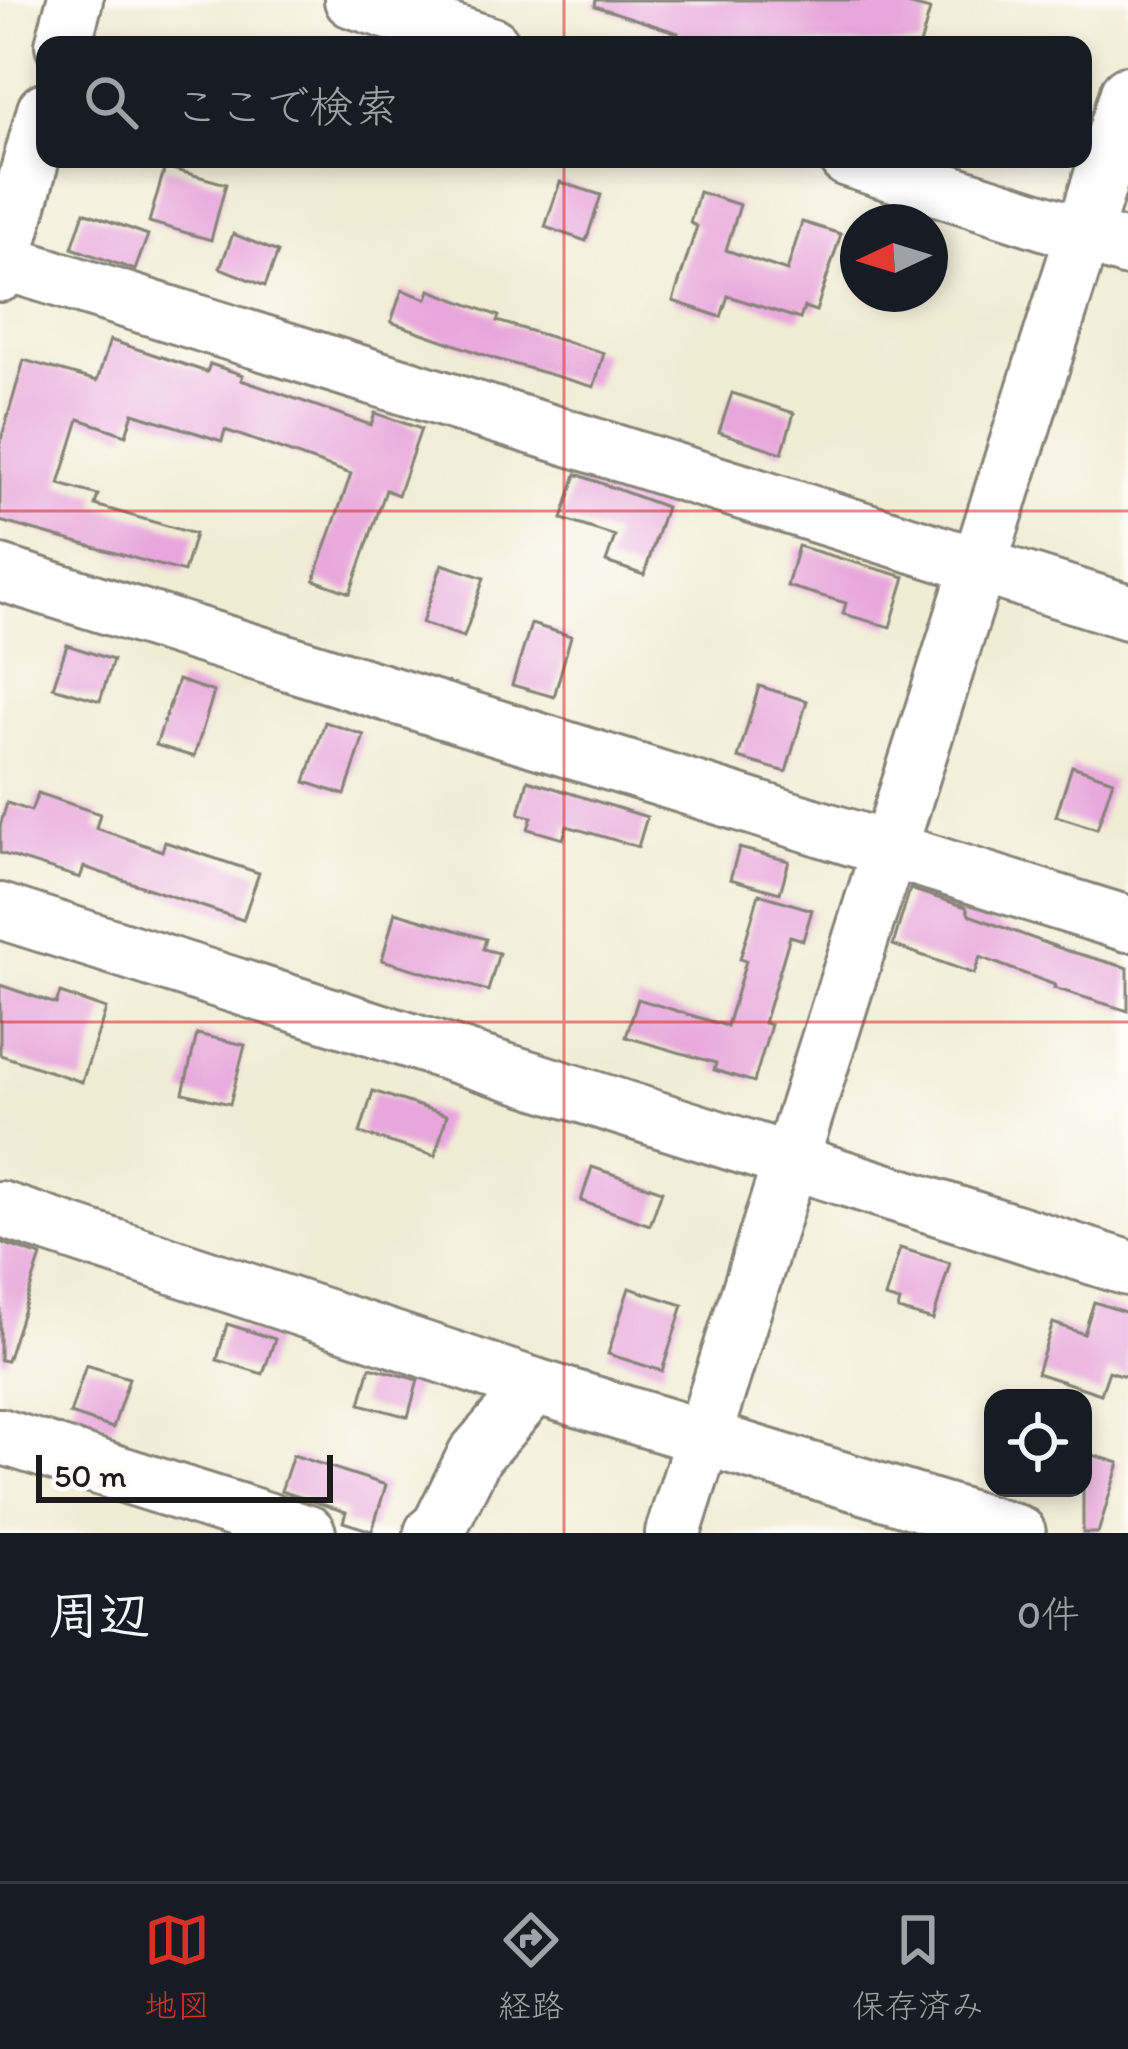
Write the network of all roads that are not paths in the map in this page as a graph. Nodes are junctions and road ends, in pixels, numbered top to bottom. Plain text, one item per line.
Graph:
1 (75, 0) edge
2 (352, 0) edge
3 (65, 36) edge
4 (464, 36) edge
5 (1128, 93) edge
6 (36, 142) edge
7 (875, 168) edge
8 (1105, 242) edge
9 (1, 266) edge
10 (977, 565) junction
11 (0, 573) edge
12 (1128, 612) edge
13 (887, 848) junction
14 (0, 911) edge
15 (1128, 924) edge
16 (788, 1163) junction
17 (0, 1209) edge
18 (1128, 1268) edge
19 (536, 1386) junction
20 (0, 1436) edge
21 (701, 1436) junction
22 (308, 1533) edge
23 (432, 1533) edge
24 (673, 1533) edge
25 (1018, 1533) edge

1 - 3 street
2 - 4 street
5 - 8 street
6 - 9 street
7 - 8 street
8 - 10 street
9 - 10 street
10 - 12 street
10 - 13 street
11 - 13 street
13 - 15 street
13 - 16 street
14 - 16 street
16 - 18 street
16 - 21 street
17 - 19 street
19 - 21 street
19 - 23 street
20 - 22 street
21 - 24 street
21 - 25 street

